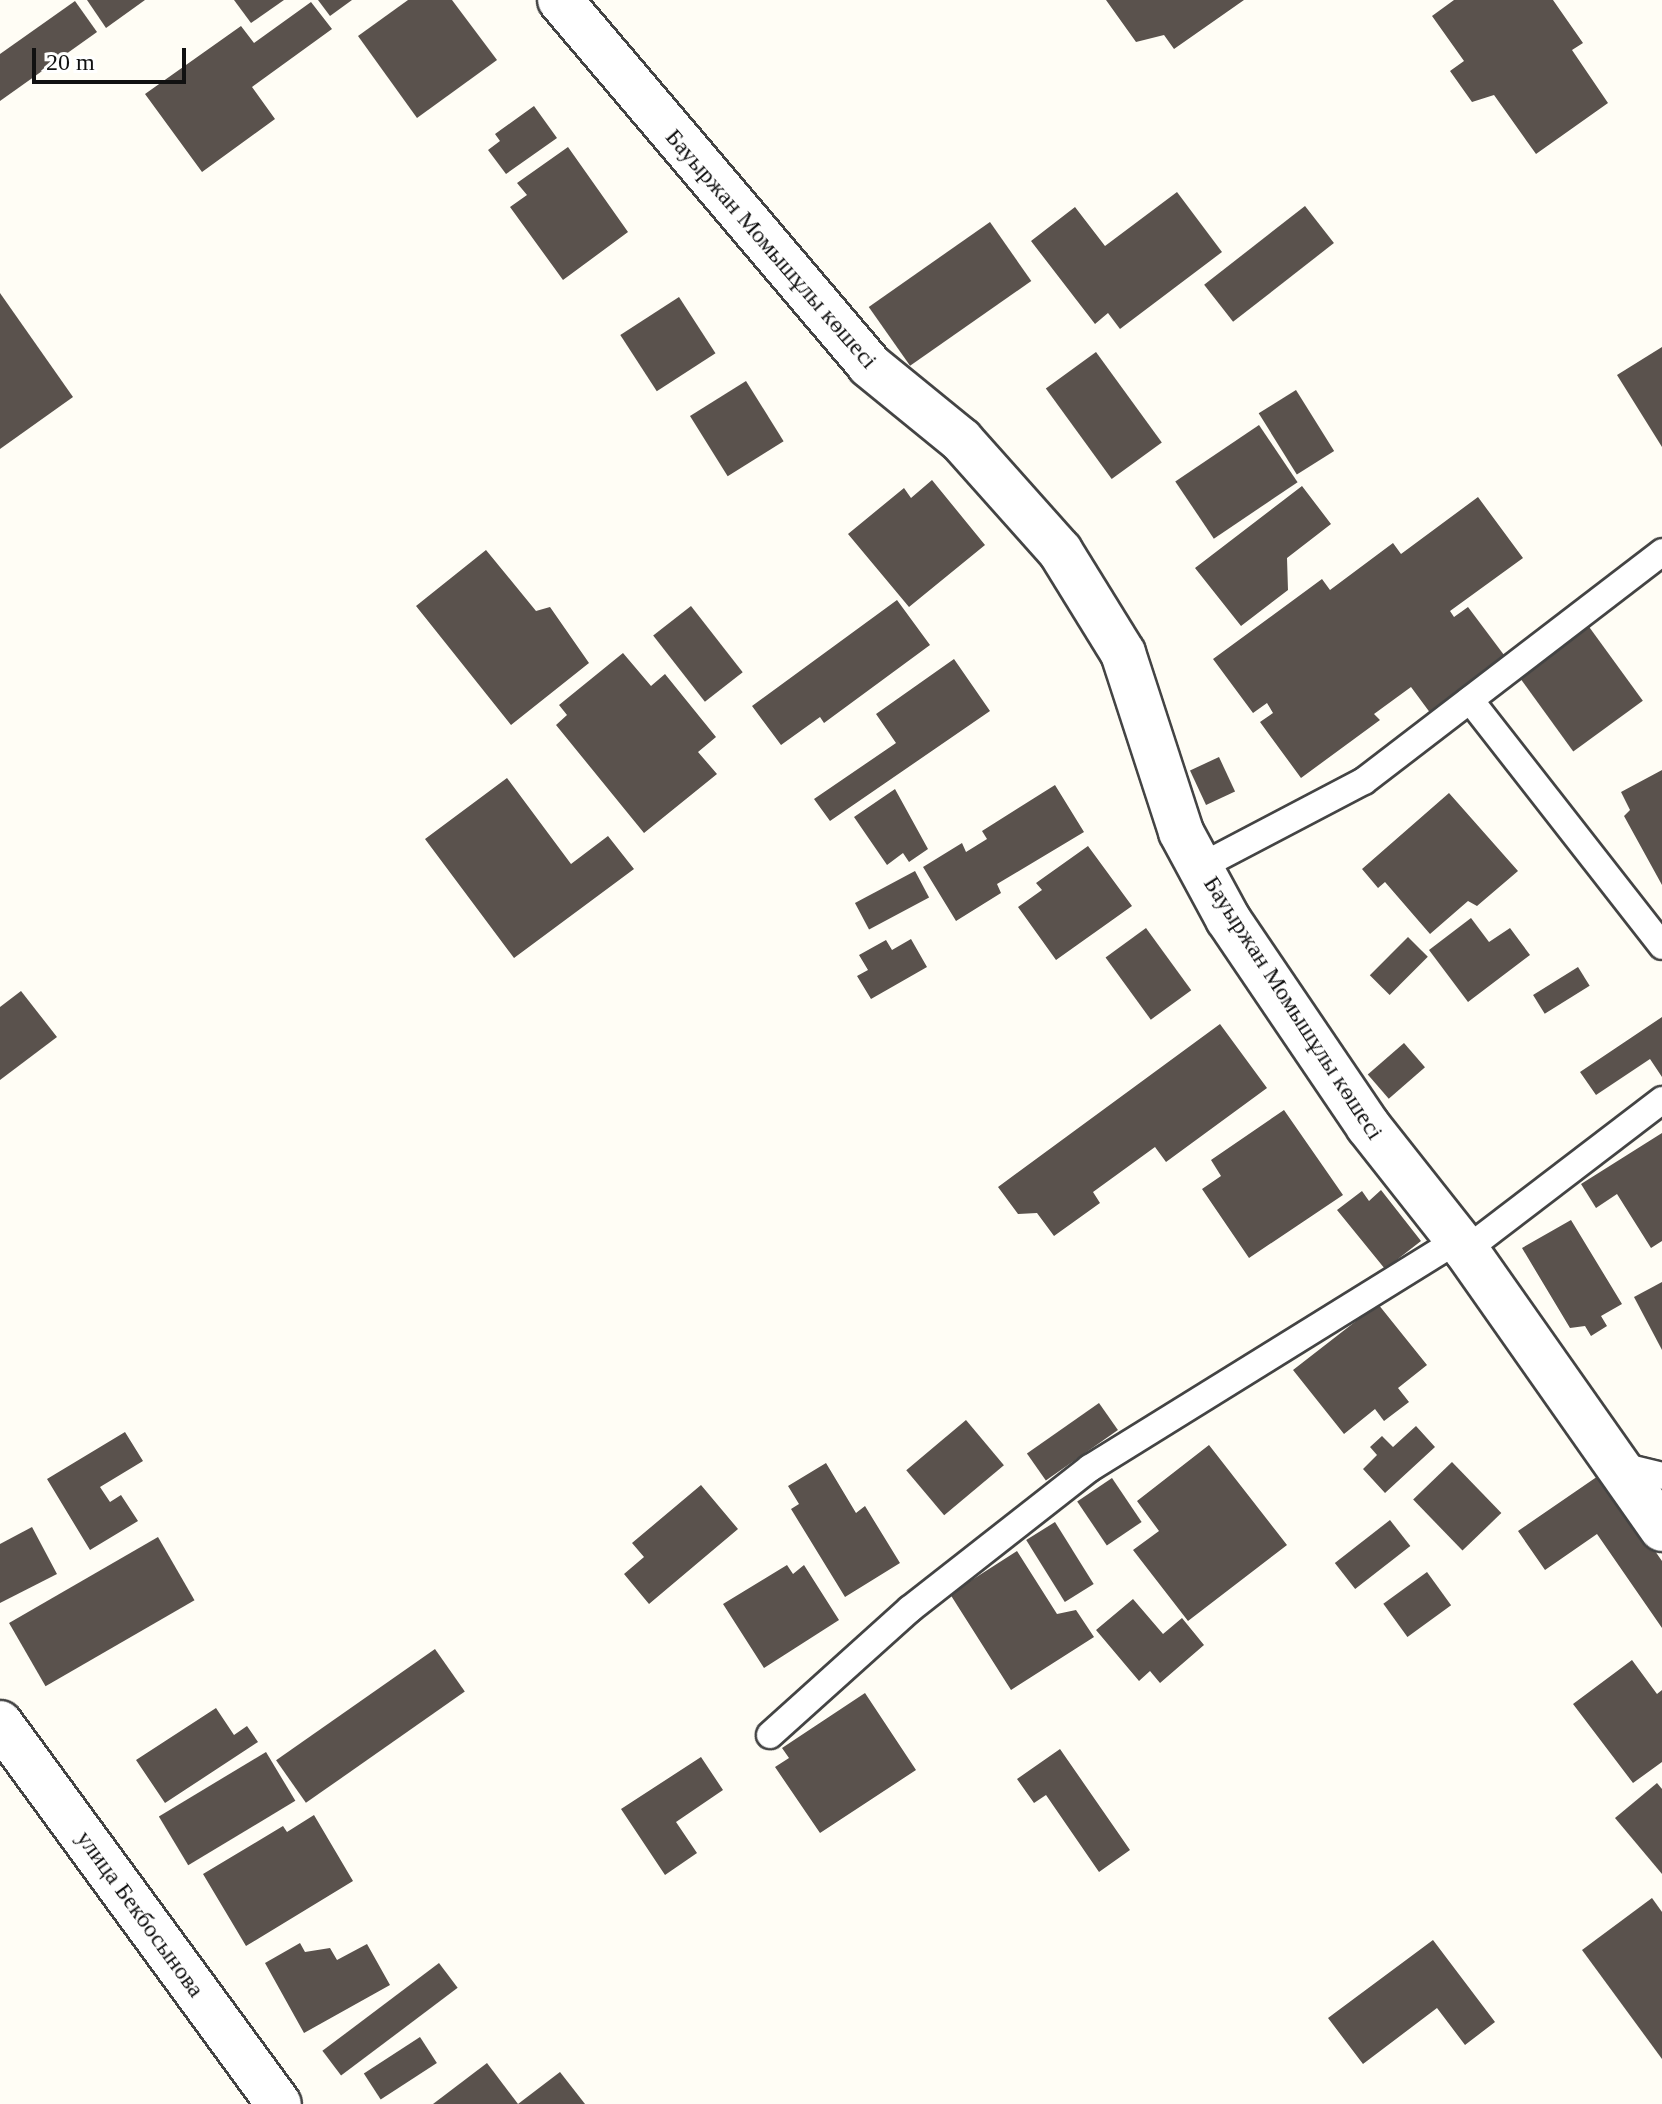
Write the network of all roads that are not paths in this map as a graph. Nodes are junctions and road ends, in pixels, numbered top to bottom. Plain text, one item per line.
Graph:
1 (560, 0) edge
2 (1662, 552) edge
3 (1470, 700) junction
4 (1200, 867) junction
5 (1662, 946) edge
6 (1662, 1100) edge
7 (1462, 1245) junction
8 (1617, 1465) junction
9 (1662, 1476) edge
10 (1662, 1529) edge
11 (0, 1723) edge
12 (770, 1735) dead end
13 (279, 2104) edge

1 - 4 street, Бауыржан Момышұлы көшесі
2 - 3 lane
3 - 4 lane
3 - 5 lane
4 - 7 street, Бауыржан Момышұлы көшесі
6 - 7 lane
7 - 8 street, Бауыржан Момышұлы көшесі
7 - 12 lane
8 - 9 lane
8 - 10 street, Бауыржан Момышұлы көшесі
11 - 13 street, улица Бекбосынова

